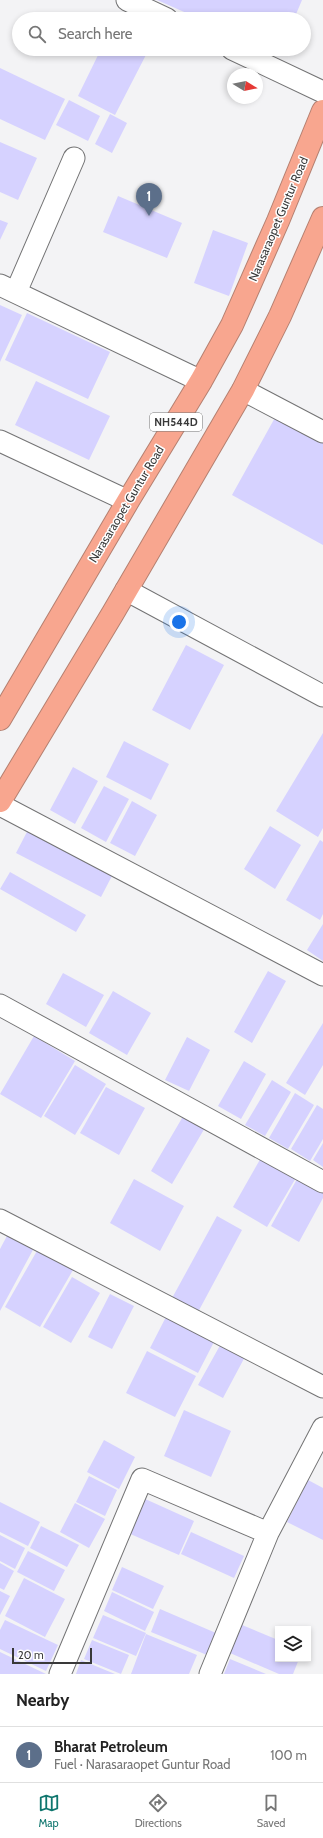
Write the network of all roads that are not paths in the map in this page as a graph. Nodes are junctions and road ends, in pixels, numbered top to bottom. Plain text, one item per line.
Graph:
1 (127, 0) edge
2 (152, 12) edge
3 (247, 56) edge
4 (323, 92) edge
5 (323, 111) edge
6 (74, 158) dead end
7 (323, 218) edge
8 (8, 288) edge
9 (201, 381) junction
10 (243, 390) junction
11 (323, 432) edge
12 (0, 441) edge
13 (128, 501) junction
14 (126, 590) junction
15 (323, 696) edge
16 (0, 719) edge
17 (0, 801) edge
18 (0, 805) edge
19 (323, 975) edge
20 (0, 1005) edge
21 (323, 1182) edge
22 (0, 1220) edge
23 (323, 1387) edge
24 (323, 1428) edge
25 (268, 1533) junction
26 (60, 1674) edge
27 (210, 1674) edge

1 - 2 street
3 - 4 street
5 - 9 highway, Narasaraopet Guntur Road / NH544D
6 - 8 street
7 - 10 highway, NH544D
8 - 9 street
9 - 13 highway, Narasaraopet Guntur Road / NH544D
10 - 11 street
10 - 14 highway, NH544D
12 - 13 street
13 - 16 highway, Narasaraopet Guntur Road / NH544D
14 - 15 street
14 - 17 highway, NH544D
18 - 19 street
20 - 21 street
22 - 23 street
24 - 25 street
25 - 26 street
25 - 27 street

